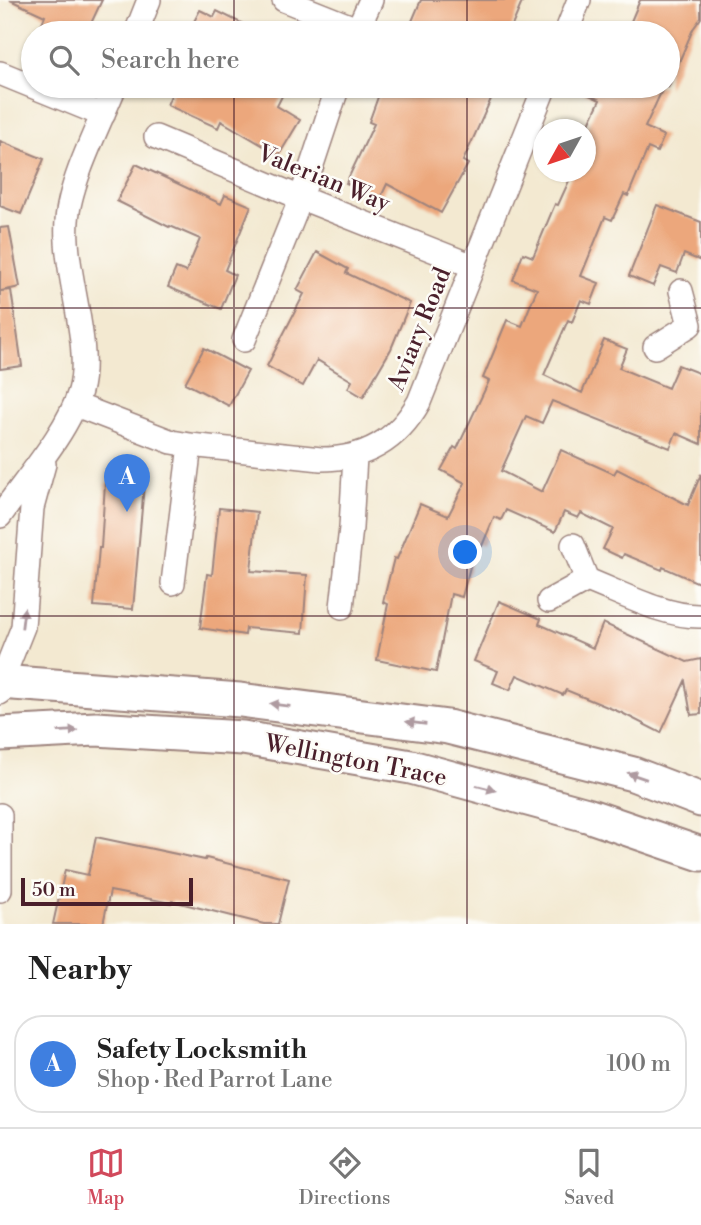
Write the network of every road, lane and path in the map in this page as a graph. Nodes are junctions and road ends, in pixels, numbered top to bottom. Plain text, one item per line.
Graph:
1 (149, 0) edge
2 (284, 0) edge
3 (371, 0) edge
4 (579, 0) edge
5 (141, 21) edge
6 (333, 21) edge
7 (361, 21) edge
8 (571, 21) edge
9 (0, 73) edge
10 (21, 82) edge
11 (61, 98) edge
12 (110, 98) edge
13 (334, 98) edge
14 (540, 98) edge
15 (103, 115) junction
16 (156, 137) dead end
17 (301, 198) junction
18 (473, 266) junction
19 (681, 291) dead end
20 (695, 327) edge
21 (244, 340) dead end
22 (655, 347) dead end
23 (76, 405) junction
24 (190, 445) junction
25 (49, 448) junction
26 (355, 456) junction
27 (0, 516) edge
28 (573, 545) dead end
29 (587, 580) junction
30 (173, 583) dead end
31 (549, 601) dead end
32 (342, 607) dead end
33 (701, 616) edge
34 (0, 681) edge
35 (0, 695) edge
36 (0, 734) edge
37 (701, 800) edge
38 (0, 815) edge
39 (701, 855) edge
40 (0, 890) edge

1 - 5 street
2 - 6 street
3 - 7 street
4 - 8 street
9 - 10 street
11 - 15 street
12 - 15 street
13 - 17 street
14 - 18 street, Aviary Road
15 - 23 street
16 - 17 street, Valerian Way
17 - 18 street, Valerian Way
17 - 21 street
18 - 26 street, Aviary Road
19 - 20 street
20 - 22 street
23 - 24 street, Aviary Road
23 - 25 street
24 - 26 street, Aviary Road
24 - 30 street
25 - 27 street
34 -> 25 street
26 - 32 street
28 - 29 street
29 - 31 street
29 - 33 street
34 - 35 street
37 -> 34 street, Wellington Trace
36 -> 39 street, Wellington Trace
38 - 40 street

